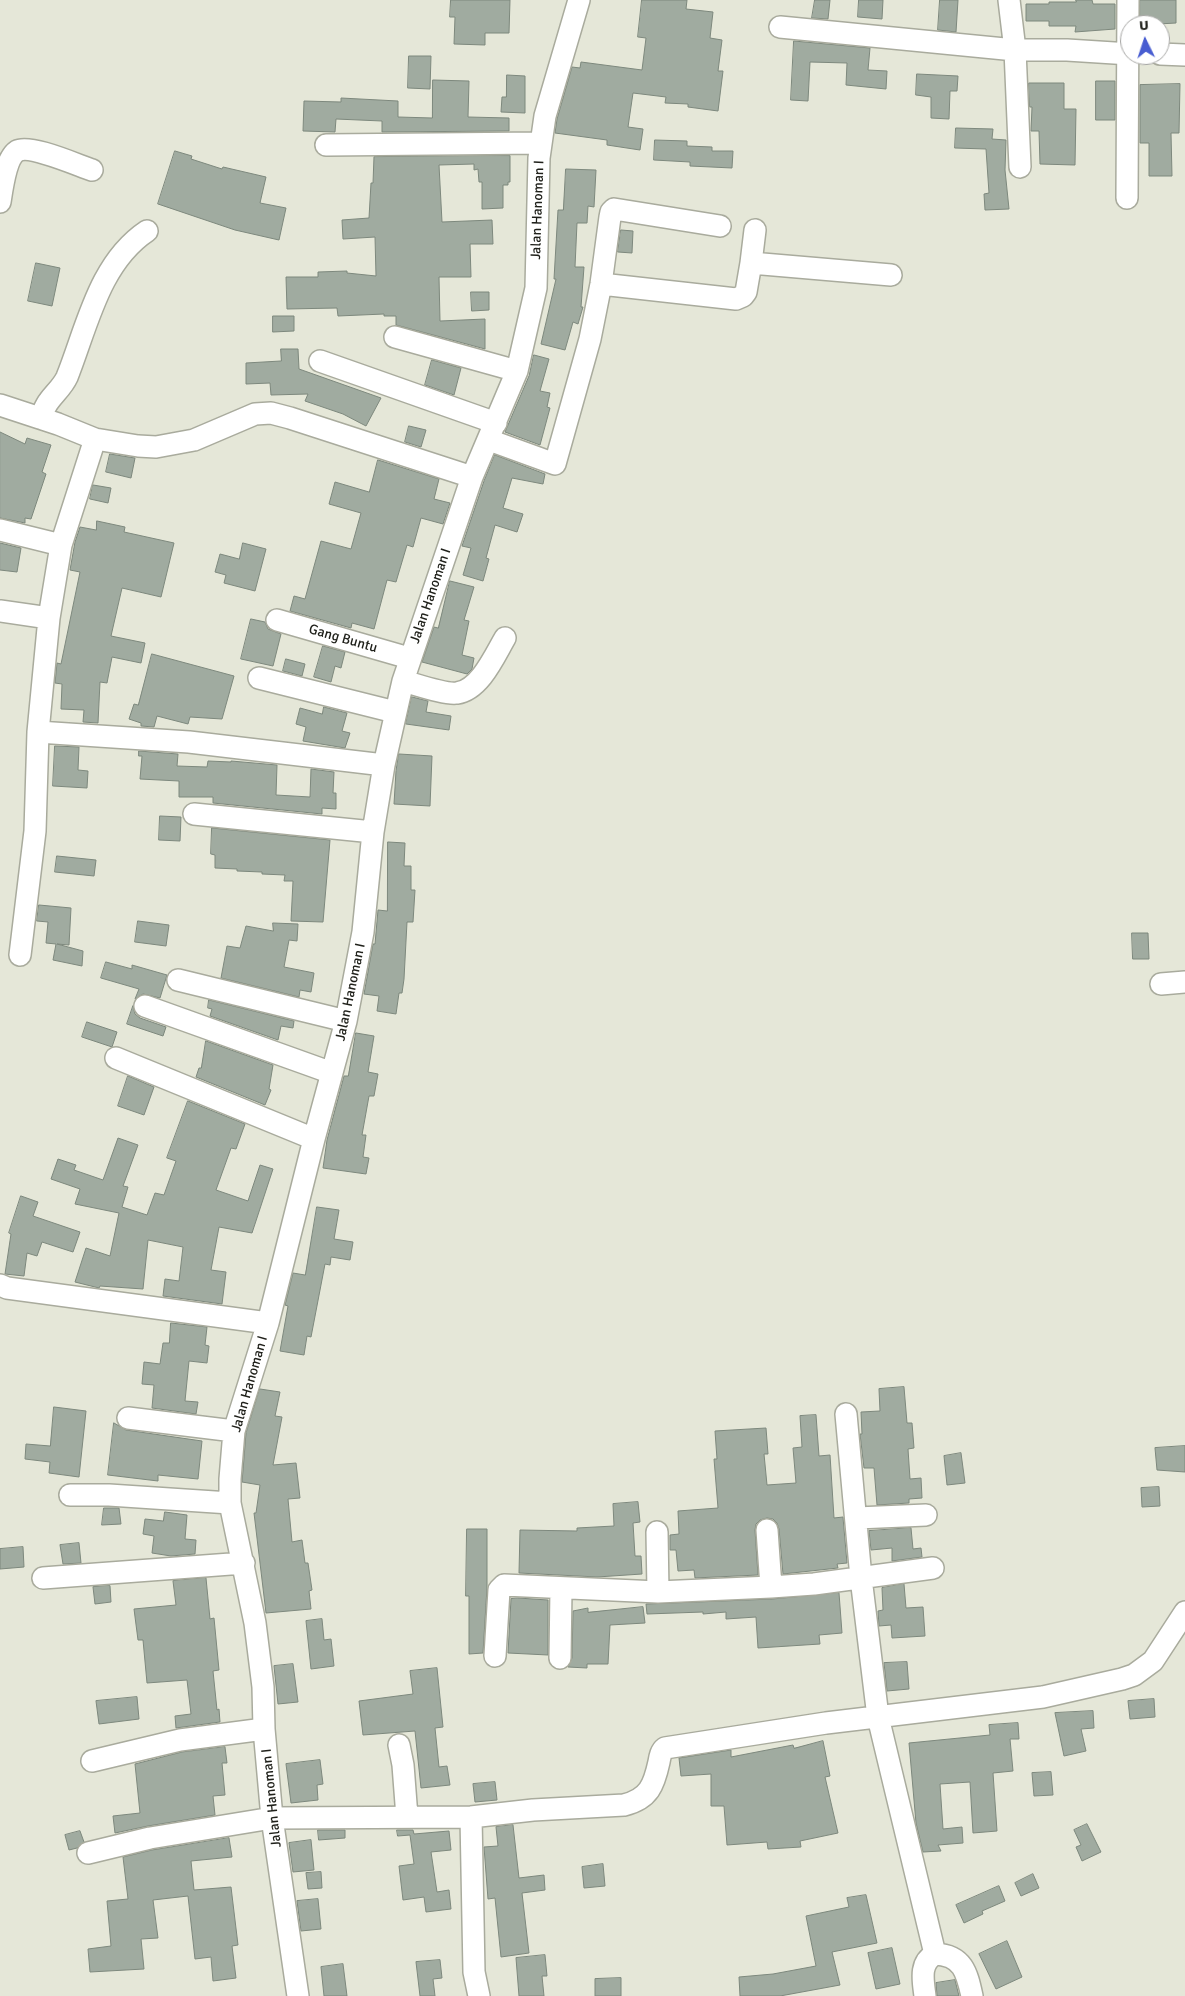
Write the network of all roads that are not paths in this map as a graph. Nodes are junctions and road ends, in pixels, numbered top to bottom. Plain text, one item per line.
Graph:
1 (579, 0) edge
2 (1009, 0) edge
3 (1128, 0) edge
4 (1128, 15) edge
5 (780, 26) dead end
6 (1015, 50) junction
7 (1120, 53) edge
8 (1170, 54) edge
9 (1185, 55) edge
10 (1129, 65) edge
11 (541, 143) junction
12 (326, 144) dead end
13 (1020, 168) dead end
14 (92, 170) dead end
15 (1127, 198) dead end
16 (0, 202) edge
17 (720, 226) dead end
18 (755, 230) dead end
19 (147, 231) dead end
20 (751, 264) junction
21 (891, 275) dead end
22 (601, 284) junction
23 (395, 337) dead end
24 (320, 361) dead end
25 (517, 371) junction
26 (0, 405) edge
27 (40, 418) junction
28 (493, 431) junction
29 (95, 439) junction
30 (472, 477) junction
31 (0, 530) edge
32 (61, 545) junction
33 (0, 612) edge
34 (50, 618) junction
35 (277, 620) dead end
36 (505, 638) dead end
37 (409, 658) junction
38 (259, 678) dead end
39 (403, 681) junction
40 (395, 712) junction
41 (38, 732) junction
42 (384, 765) junction
43 (194, 814) dead end
44 (373, 832) junction
45 (20, 954) dead end
46 (178, 980) dead end
47 (1185, 982) edge
48 (1161, 984) dead end
49 (144, 1006) dead end
50 (346, 1021) junction
51 (116, 1058) dead end
52 (332, 1073) junction
53 (314, 1139) junction
54 (0, 1285) edge
55 (268, 1323) junction
56 (846, 1414) dead end
57 (128, 1418) dead end
58 (234, 1431) junction
59 (70, 1494) dead end
60 (230, 1503) junction
61 (926, 1515) dead end
62 (857, 1518) junction
63 (767, 1530) dead end
64 (658, 1532) dead end
65 (244, 1564) junction
66 (933, 1568) dead end
67 (43, 1578) dead end
68 (861, 1578) junction
69 (771, 1587) junction
70 (561, 1589) junction
71 (658, 1592) junction
72 (1185, 1612) edge
73 (495, 1656) dead end
74 (560, 1658) dead end
75 (878, 1717) junction
76 (264, 1729) junction
77 (399, 1745) dead end
78 (92, 1761) dead end
79 (407, 1817) junction
80 (471, 1817) junction
81 (272, 1818) junction
82 (88, 1853) dead end
83 (936, 1954) junction
84 (298, 1996) edge
85 (479, 1996) edge
86 (925, 1996) edge
87 (972, 1996) edge

1 - 11 street, Jalan Hanoman I
2 - 6 street
3 - 4 street
5 - 6 street
6 - 7 street
6 - 13 street
8 - 9 street
10 - 15 street
11 - 12 street
11 - 25 street, Jalan Hanoman I
14 - 16 street
17 - 22 street
18 - 20 street
19 - 27 street
20 - 21 street
20 - 22 street
22 - 28 street
23 - 25 street
24 - 28 street
25 - 28 street, Jalan Hanoman I
26 - 27 street
27 - 29 street
28 - 30 street, Jalan Hanoman I
29 - 30 street
29 - 32 street
30 - 37 street, Jalan Hanoman I
31 - 32 street
32 - 34 street
33 - 34 street
34 - 41 street
35 - 37 street, Gang Buntu
36 - 39 street
37 - 39 street, Jalan Hanoman I
38 - 40 street
39 - 40 street, Jalan Hanoman I
40 - 42 street, Jalan Hanoman I
41 - 42 street
41 - 45 street
42 - 44 street, Jalan Hanoman I
43 - 44 street
44 - 50 street, Jalan Hanoman I
46 - 50 street
47 - 48 street
49 - 52 street
50 - 52 street, Jalan Hanoman I
51 - 53 street
52 - 53 street, Jalan Hanoman I
53 - 55 street, Jalan Hanoman I
54 - 55 street
55 - 58 street, Jalan Hanoman I
56 - 62 street
57 - 58 street
58 - 60 street, Jalan Hanoman I
59 - 60 street
60 - 65 street, Jalan Hanoman I
61 - 62 street
62 - 68 street
63 - 69 street
64 - 71 street
65 - 67 street
65 - 76 street, Jalan Hanoman I
66 - 68 street
68 - 69 street
68 - 75 street
69 - 71 street
70 - 71 street
70 - 73 street
70 - 74 street
72 - 75 street
75 - 80 street
75 - 83 street
76 - 78 street
76 - 81 street, Jalan Hanoman I
77 - 79 street
79 - 80 street
79 - 81 street
80 - 85 street
81 - 82 street
81 - 84 street, Jalan Hanoman I
83 - 86 street
83 - 87 street

